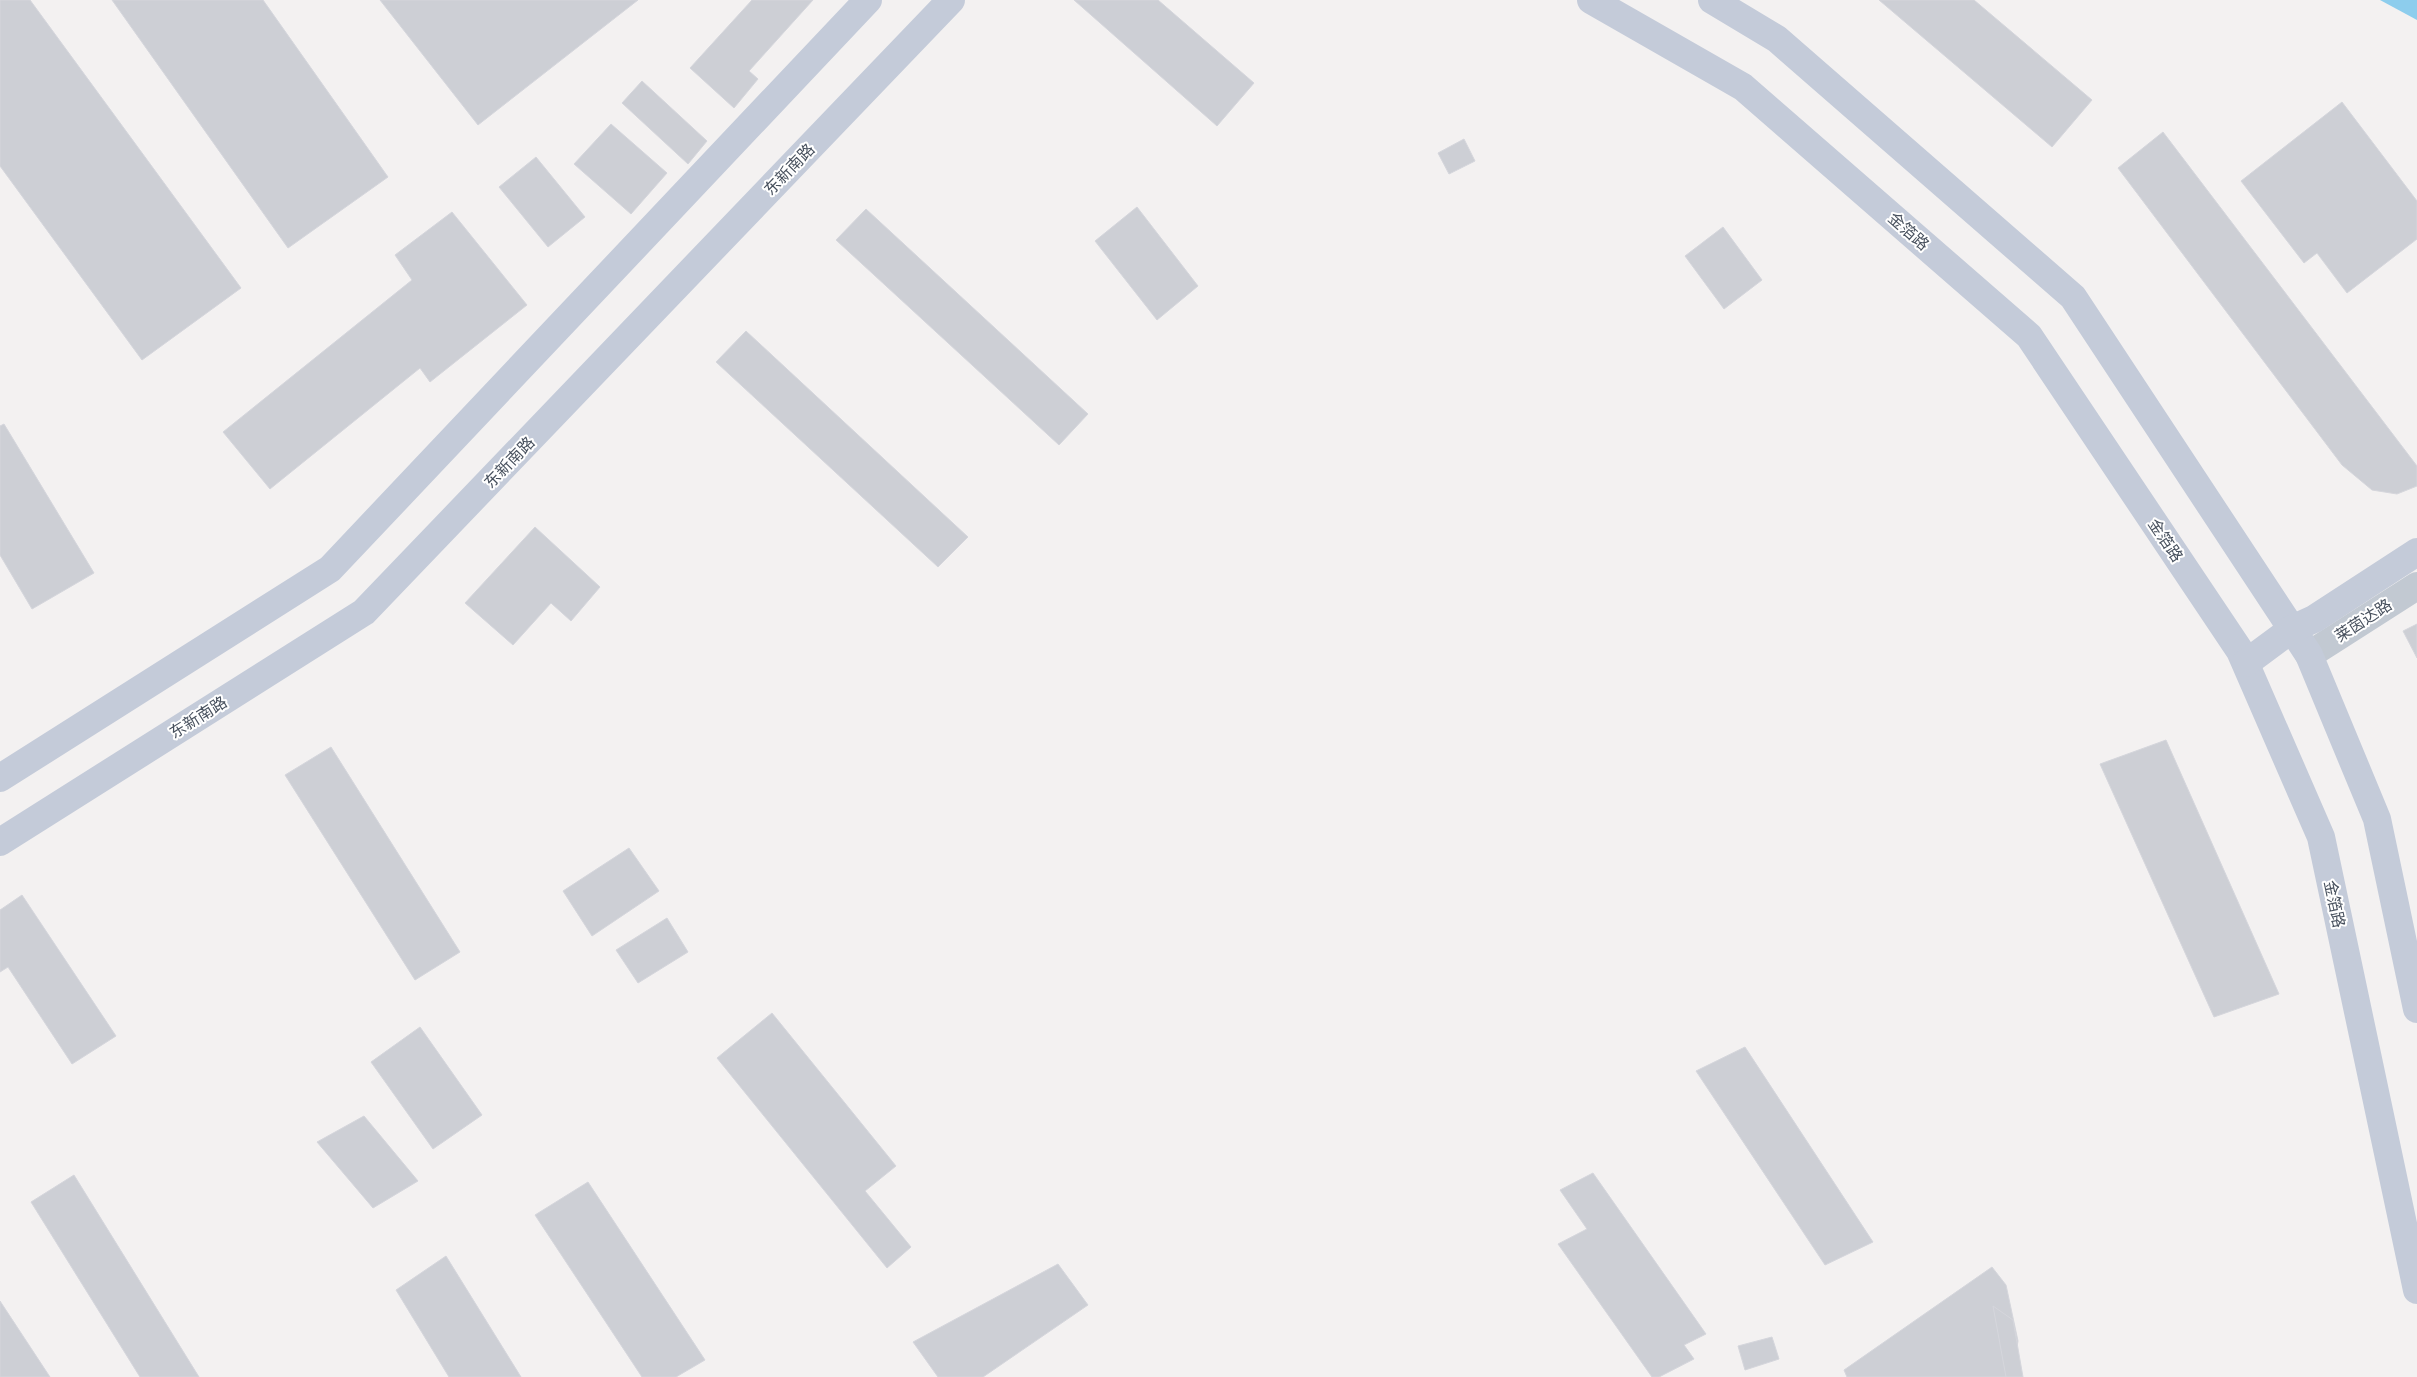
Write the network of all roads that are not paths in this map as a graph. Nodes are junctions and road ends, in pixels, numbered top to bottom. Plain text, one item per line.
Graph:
1 (868, 0) edge
2 (951, 0) edge
3 (1591, 0) edge
4 (1712, 0) edge
5 (2417, 552) edge
6 (2417, 586) edge
7 (2292, 629) junction
8 (2310, 655) junction
9 (2246, 663) junction
10 (0, 778) edge
11 (0, 842) edge
12 (2417, 1009) edge
13 (2417, 1290) edge

1 - 10 main road
2 - 11 main road, 东新南路
3 - 9 main road, 金箔路
4 - 7 main road
5 - 7 main road
6 - 8 street, 莱茵达路
7 - 8 main road
7 - 9 main road
8 - 12 main road
9 - 13 main road, 金箔路

